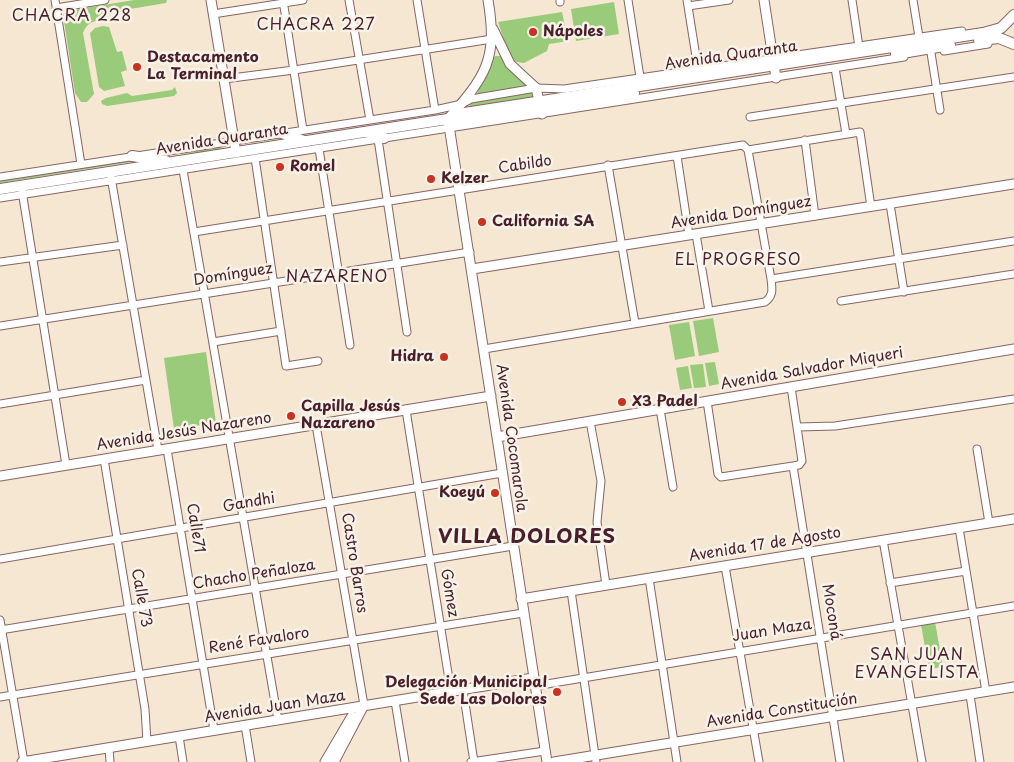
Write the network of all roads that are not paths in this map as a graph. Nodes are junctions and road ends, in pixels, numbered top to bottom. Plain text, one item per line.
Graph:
1 (105, 0) edge
2 (211, 0) edge
3 (303, 0) edge
4 (350, 0) edge
5 (417, 0) edge
6 (488, 0) edge
7 (628, 0) edge
8 (729, 0) edge
9 (764, 0) edge
10 (852, 0) edge
11 (914, 0) edge
12 (283, 2) edge
13 (688, 3) edge
14 (56, 4) edge
15 (213, 14) junction
16 (1014, 14) edge
17 (492, 27) junction
18 (963, 34) junction
19 (919, 37) junction
20 (492, 39) junction
21 (1014, 44) edge
22 (859, 47) junction
23 (426, 49) junction
24 (1014, 50) edge
25 (931, 51) junction
26 (359, 60) junction
27 (775, 68) junction
28 (835, 68) junction
29 (698, 69) junction
30 (294, 70) junction
31 (640, 77) junction
32 (1014, 77) edge
33 (224, 78) junction
34 (603, 83) junction
35 (536, 88) junction
36 (618, 88) junction
37 (937, 89) junction
38 (462, 104) junction
39 (841, 104) junction
40 (542, 107) junction
41 (435, 110) junction
42 (940, 110) dead end
43 (750, 117) dead end
44 (448, 119) junction
45 (370, 120) junction
46 (303, 130) junction
47 (450, 130) junction
48 (367, 132) junction
49 (282, 133) junction
50 (846, 134) junction
51 (381, 138) junction
52 (234, 140) junction
53 (805, 140) junction
54 (305, 142) junction
55 (319, 149) junction
56 (748, 150) junction
57 (132, 156) junction
58 (676, 156) junction
59 (237, 157) junction
60 (255, 158) junction
61 (81, 164) junction
62 (608, 165) junction
63 (180, 166) junction
64 (0, 177) edge
65 (111, 177) junction
66 (1014, 186) edge
67 (460, 189) junction
68 (0, 190) edge
69 (22, 190) junction
70 (0, 198) edge
71 (387, 201) junction
72 (890, 204) junction
73 (871, 207) junction
74 (328, 211) junction
75 (815, 216) junction
76 (265, 221) junction
77 (761, 224) junction
78 (194, 232) junction
79 (693, 235) junction
80 (1014, 241) edge
81 (122, 245) junction
82 (621, 246) junction
83 (470, 252) junction
84 (33, 257) junction
85 (900, 259) junction
86 (0, 262) edge
87 (396, 263) junction
88 (472, 269) junction
89 (338, 273) junction
90 (1014, 274) edge
91 (771, 279) junction
92 (274, 283) junction
93 (904, 292) junction
94 (204, 294) junction
95 (841, 301) dead end
96 (133, 305) junction
97 (709, 311) junction
98 (43, 320) junction
99 (635, 324) junction
100 (0, 326) edge
101 (281, 331) junction
102 (407, 332) dead end
103 (213, 342) junction
104 (350, 345) dead end
105 (484, 349) junction
106 (1014, 349) edge
107 (318, 361) dead end
108 (146, 380) junction
109 (791, 387) junction
110 (55, 395) junction
111 (491, 396) junction
112 (1014, 399) edge
113 (707, 401) junction
114 (0, 404) edge
115 (660, 409) junction
116 (406, 410) junction
117 (590, 421) junction
118 (316, 425) junction
119 (798, 427) junction
120 (497, 437) junction
121 (230, 438) junction
122 (977, 449) dead end
123 (163, 450) junction
124 (104, 459) junction
125 (66, 465) junction
126 (796, 465) junction
127 (502, 473) junction
128 (0, 476) edge
129 (673, 487) dead end
130 (418, 488) junction
131 (330, 502) junction
132 (243, 518) junction
133 (1014, 519) edge
134 (989, 523) junction
135 (181, 528) junction
136 (959, 528) junction
137 (117, 539) junction
138 (883, 540) junction
139 (513, 546) junction
140 (808, 552) junction
141 (0, 559) edge
142 (430, 560) junction
143 (725, 566) junction
144 (966, 571) junction
145 (342, 574) junction
146 (649, 578) junction
147 (890, 583) junction
148 (606, 585) junction
149 (255, 589) junction
150 (571, 591) junction
151 (521, 598) junction
152 (192, 599) junction
153 (1014, 606) edge
154 (129, 609) junction
155 (523, 613) junction
156 (973, 614) junction
157 (0, 620) edge
158 (440, 626) junction
159 (898, 626) junction
160 (1, 630) edge
161 (821, 637) junction
162 (352, 640) junction
163 (741, 650) junction
164 (266, 654) junction
165 (203, 664) junction
166 (662, 664) junction
167 (140, 675) junction
168 (583, 678) junction
169 (534, 682) junction
170 (1014, 688) edge
171 (463, 690) junction
172 (451, 692) junction
173 (986, 692) junction
174 (12, 695) junction
175 (970, 695) junction
176 (0, 697) edge
177 (395, 701) junction
178 (913, 704) junction
179 (361, 706) junction
180 (834, 717) junction
181 (278, 720) junction
182 (245, 725) junction
183 (214, 730) junction
184 (754, 730) junction
185 (179, 736) junction
186 (147, 742) junction
187 (674, 742) junction
188 (109, 748) junction
189 (545, 751) junction
190 (596, 759) edge
191 (41, 761) edge
192 (23, 762) edge
193 (110, 762) edge
194 (182, 762) edge
195 (251, 762) edge
196 (325, 762) edge
197 (334, 762) edge
198 (405, 762) edge
199 (473, 762) edge
200 (547, 762) edge
201 (554, 762) edge
202 (677, 762) edge
203 (759, 762) edge
204 (840, 762) edge
205 (922, 762) edge
206 (980, 762) edge

1 - 14 street
2 - 15 main road
3 - 12 street
4 - 26 street
5 - 23 street
6 - 17 main road
7 - 31 street
8 - 13 street
9 - 27 main road
10 - 22 street
11 - 19 street
12 - 15 street
12 - 30 street
13 - 29 street
14 - 61 street
15 - 33 main road
16 - 18 highway, Avenida Quaranta
17 - 20 main road
17 - 35 main road
18 - 19 street
18 - 27 highway, Avenida Quaranta
19 - 22 street
20 - 23 street
20 - 38 main road
21 - 25 highway, Avenida Quaranta
22 - 27 street
23 - 26 street
23 - 41 street
24 - 25 street
25 - 27 highway, Avenida Quaranta
25 - 28 street
25 - 37 street
26 - 30 street
26 - 45 street
27 - 28 street
27 - 29 street
27 - 36 highway, Avenida Quaranta
27 - 40 highway, Avenida Quaranta
28 - 39 street
29 - 31 street
30 - 33 street
30 - 46 street
31 - 34 street
32 - 37 street
33 - 52 main road
34 - 35 street
34 - 36 highway
35 - 38 street
35 - 40 main road
36 - 40 highway, Avenida Quaranta
37 - 39 street
37 - 42 street
38 - 41 street
38 - 44 main road
39 - 43 street
39 - 50 street
40 - 44 highway, Avenida Quaranta
40 - 47 street
41 - 45 street
44 - 47 main road, Avenida Cocomarola
44 - 48 highway, Avenida Quaranta
45 - 46 street
46 - 49 street
47 - 51 street
47 - 67 main road, Avenida Cocomarola
48 - 51 highway
48 - 54 highway, Avenida Quaranta
49 - 52 street
49 - 54 highway
50 - 53 street, Cabildo
50 - 73 street, Cabildo
51 - 55 street
51 - 71 street
52 - 57 street
52 - 59 main road
53 - 56 street, Cabildo
53 - 75 street
54 - 59 highway, Avenida Quaranta
55 - 60 street
55 - 74 street
56 - 58 street, Cabildo
56 - 77 street
57 - 61 street
57 - 63 highway
58 - 62 street, Cabildo
58 - 79 street
59 - 60 street
59 - 63 highway, Avenida Quaranta
60 - 76 street
61 - 64 street
62 - 67 street, Cabildo
62 - 82 street
63 - 65 highway, Avenida Quaranta
63 - 78 street
65 - 69 highway, Avenida Quaranta
65 - 81 street, Calle71
66 - 72 main road, Avenida Domínguez
67 - 71 street, Cabildo
67 - 83 main road, Avenida Cocomarola
68 - 69 highway, Avenida Quaranta
69 - 70 street
69 - 84 street
71 - 74 street, Cabildo
71 - 87 street
72 - 73 main road, Avenida Domínguez
72 - 85 street
73 - 75 main road, Avenida Domínguez
74 - 76 street, Cabildo
74 - 89 street
75 - 77 main road, Avenida Domínguez
76 - 78 street, Cabildo
76 - 92 street
77 - 79 main road, Avenida Domínguez
77 - 91 street
78 - 94 street
79 - 82 main road, Avenida Domínguez
79 - 97 street
80 - 85 street
81 - 84 street
81 - 96 street, Calle71
82 - 88 main road, Avenida Domínguez
82 - 99 street
83 - 87 street, Domínguez
83 - 88 main road, Avenida Cocomarola
84 - 86 street
84 - 98 street
85 - 91 street
85 - 93 street
87 - 89 street, Domínguez
87 - 102 street
88 - 105 main road, Avenida Cocomarola
89 - 92 street, Domínguez
89 - 104 street
90 - 93 street
91 - 97 street
92 - 94 street, Domínguez
92 - 101 street
93 - 95 street
94 - 96 street, Domínguez
94 - 103 street
96 - 98 street, Domínguez
96 - 108 street, Calle71
97 - 99 street
98 - 100 street, Domínguez
98 - 110 street
99 - 105 street
101 - 103 street
101 - 107 street
103 - 121 street
105 - 111 main road, Avenida Cocomarola
106 - 109 main road, Avenida Salvador Miqueri
108 - 110 street
108 - 123 street, Calle71
109 - 113 main road, Avenida Salvador Miqueri
109 - 119 street, Moconá
110 - 114 street
110 - 125 street
111 - 116 main road, Avenida Jesús Nazareno
111 - 120 main road, Avenida Cocomarola
112 - 119 street
113 - 115 main road, Avenida Salvador Miqueri
113 - 126 street
115 - 117 main road, Avenida Salvador Miqueri
115 - 129 street
116 - 118 main road, Avenida Jesús Nazareno
116 - 130 street, Gómez
117 - 120 main road, Avenida Salvador Miqueri
117 - 148 street
118 - 121 main road, Avenida Jesús Nazareno
118 - 131 street, Castro Barros
119 - 126 street, Moconá
120 - 127 main road, Avenida Cocomarola
121 - 123 main road, Avenida Jesús Nazareno
121 - 132 street
122 - 134 street
123 - 124 main road, Avenida Jesús Nazareno
123 - 135 street, Calle71
124 - 125 main road, Avenida Jesús Nazareno
124 - 137 street, Calle 73
125 - 128 main road, Avenida Jesús Nazareno
126 - 140 street, Moconá
127 - 130 street, Gandhi
127 - 139 main road, Avenida Cocomarola
130 - 131 street, Gandhi
130 - 142 street, Gómez
131 - 132 street, Gandhi
131 - 145 street, Castro Barros
132 - 135 street, Gandhi
132 - 149 street
133 - 134 main road, Avenida 17 de Agosto
134 - 136 main road, Avenida 17 de Agosto
135 - 137 street, Gandhi
135 - 152 street, Calle71
136 - 138 main road, Avenida 17 de Agosto
136 - 144 street
137 - 141 street, Gandhi
137 - 154 street, Calle 73
138 - 140 main road, Avenida 17 de Agosto
138 - 147 street
139 - 142 street, Chacho Peñaloza
139 - 151 main road, Avenida Cocomarola
140 - 143 main road, Avenida 17 de Agosto
140 - 161 street, Moconá
142 - 145 street, Chacho Peñaloza
142 - 158 street, Gómez
143 - 146 main road, Avenida 17 de Agosto
143 - 163 street
144 - 147 street
144 - 156 street
145 - 149 street, Chacho Peñaloza
145 - 162 street, Castro Barros
146 - 148 main road, Avenida 17 de Agosto
146 - 166 street
147 - 159 street
148 - 150 main road, Avenida 17 de Agosto
149 - 152 street, Chacho Peñaloza
149 - 164 street
150 - 151 main road, Avenida 17 de Agosto
150 - 168 street
151 - 155 main road, Avenida Cocomarola
152 - 154 street, Chacho Peñaloza
152 - 165 street, Calle71
153 - 156 street, Juan Maza
154 - 160 street, Chacho Peñaloza
154 - 167 street, Calle 73
155 - 158 street, René Favaloro
155 - 169 main road, Avenida Cocomarola
156 - 159 street, Juan Maza
156 - 173 street
157 - 160 street
158 - 162 street, René Favaloro
158 - 172 street, Gómez
159 - 161 street, Juan Maza
159 - 178 street
160 - 174 street
161 - 163 street, Juan Maza
161 - 180 street, Moconá
162 - 164 street, René Favaloro
162 - 179 street, Castro Barros
163 - 166 street, Juan Maza
163 - 184 street
164 - 165 street, René Favaloro
164 - 181 street
165 - 167 street, René Favaloro
165 - 183 street, Calle71
166 - 168 street, Juan Maza
166 - 187 street
167 - 174 street, René Favaloro
167 - 186 street, Calle 73
168 - 169 street, Juan Maza
168 - 190 street
169 - 171 main road, Avenida Juan Maza
169 - 189 main road, Avenida Cocomarola
170 - 173 main road, Avenida Constitución
171 - 172 main road, Avenida Juan Maza
171 - 199 street
172 - 177 main road, Avenida Juan Maza
173 - 175 main road, Avenida Constitución
174 - 176 street, René Favaloro
174 - 192 street
175 - 178 main road, Avenida Constitución
175 - 206 street
177 - 179 main road, Avenida Juan Maza
177 - 198 street
178 - 180 main road, Avenida Constitución
178 - 205 street
179 - 181 main road, Avenida Juan Maza
179 - 196 main road
179 - 197 main road
180 - 184 main road, Avenida Constitución
180 - 204 street, Moconá
181 - 182 main road, Avenida Juan Maza
182 - 183 main road, Avenida Juan Maza
182 - 195 street
183 - 185 main road, Avenida Juan Maza
184 - 187 main road, Avenida Constitución
184 - 203 street
185 - 186 main road, Avenida Juan Maza
185 - 194 street
186 - 188 main road, Avenida Juan Maza
187 - 190 main road, Avenida Constitución
187 - 202 street
188 - 191 main road, Avenida Juan Maza
188 - 193 street
189 - 199 street
189 - 200 main road, Avenida Cocomarola
190 - 201 main road, Avenida Constitución
191 - 192 main road, Avenida Juan Maza

